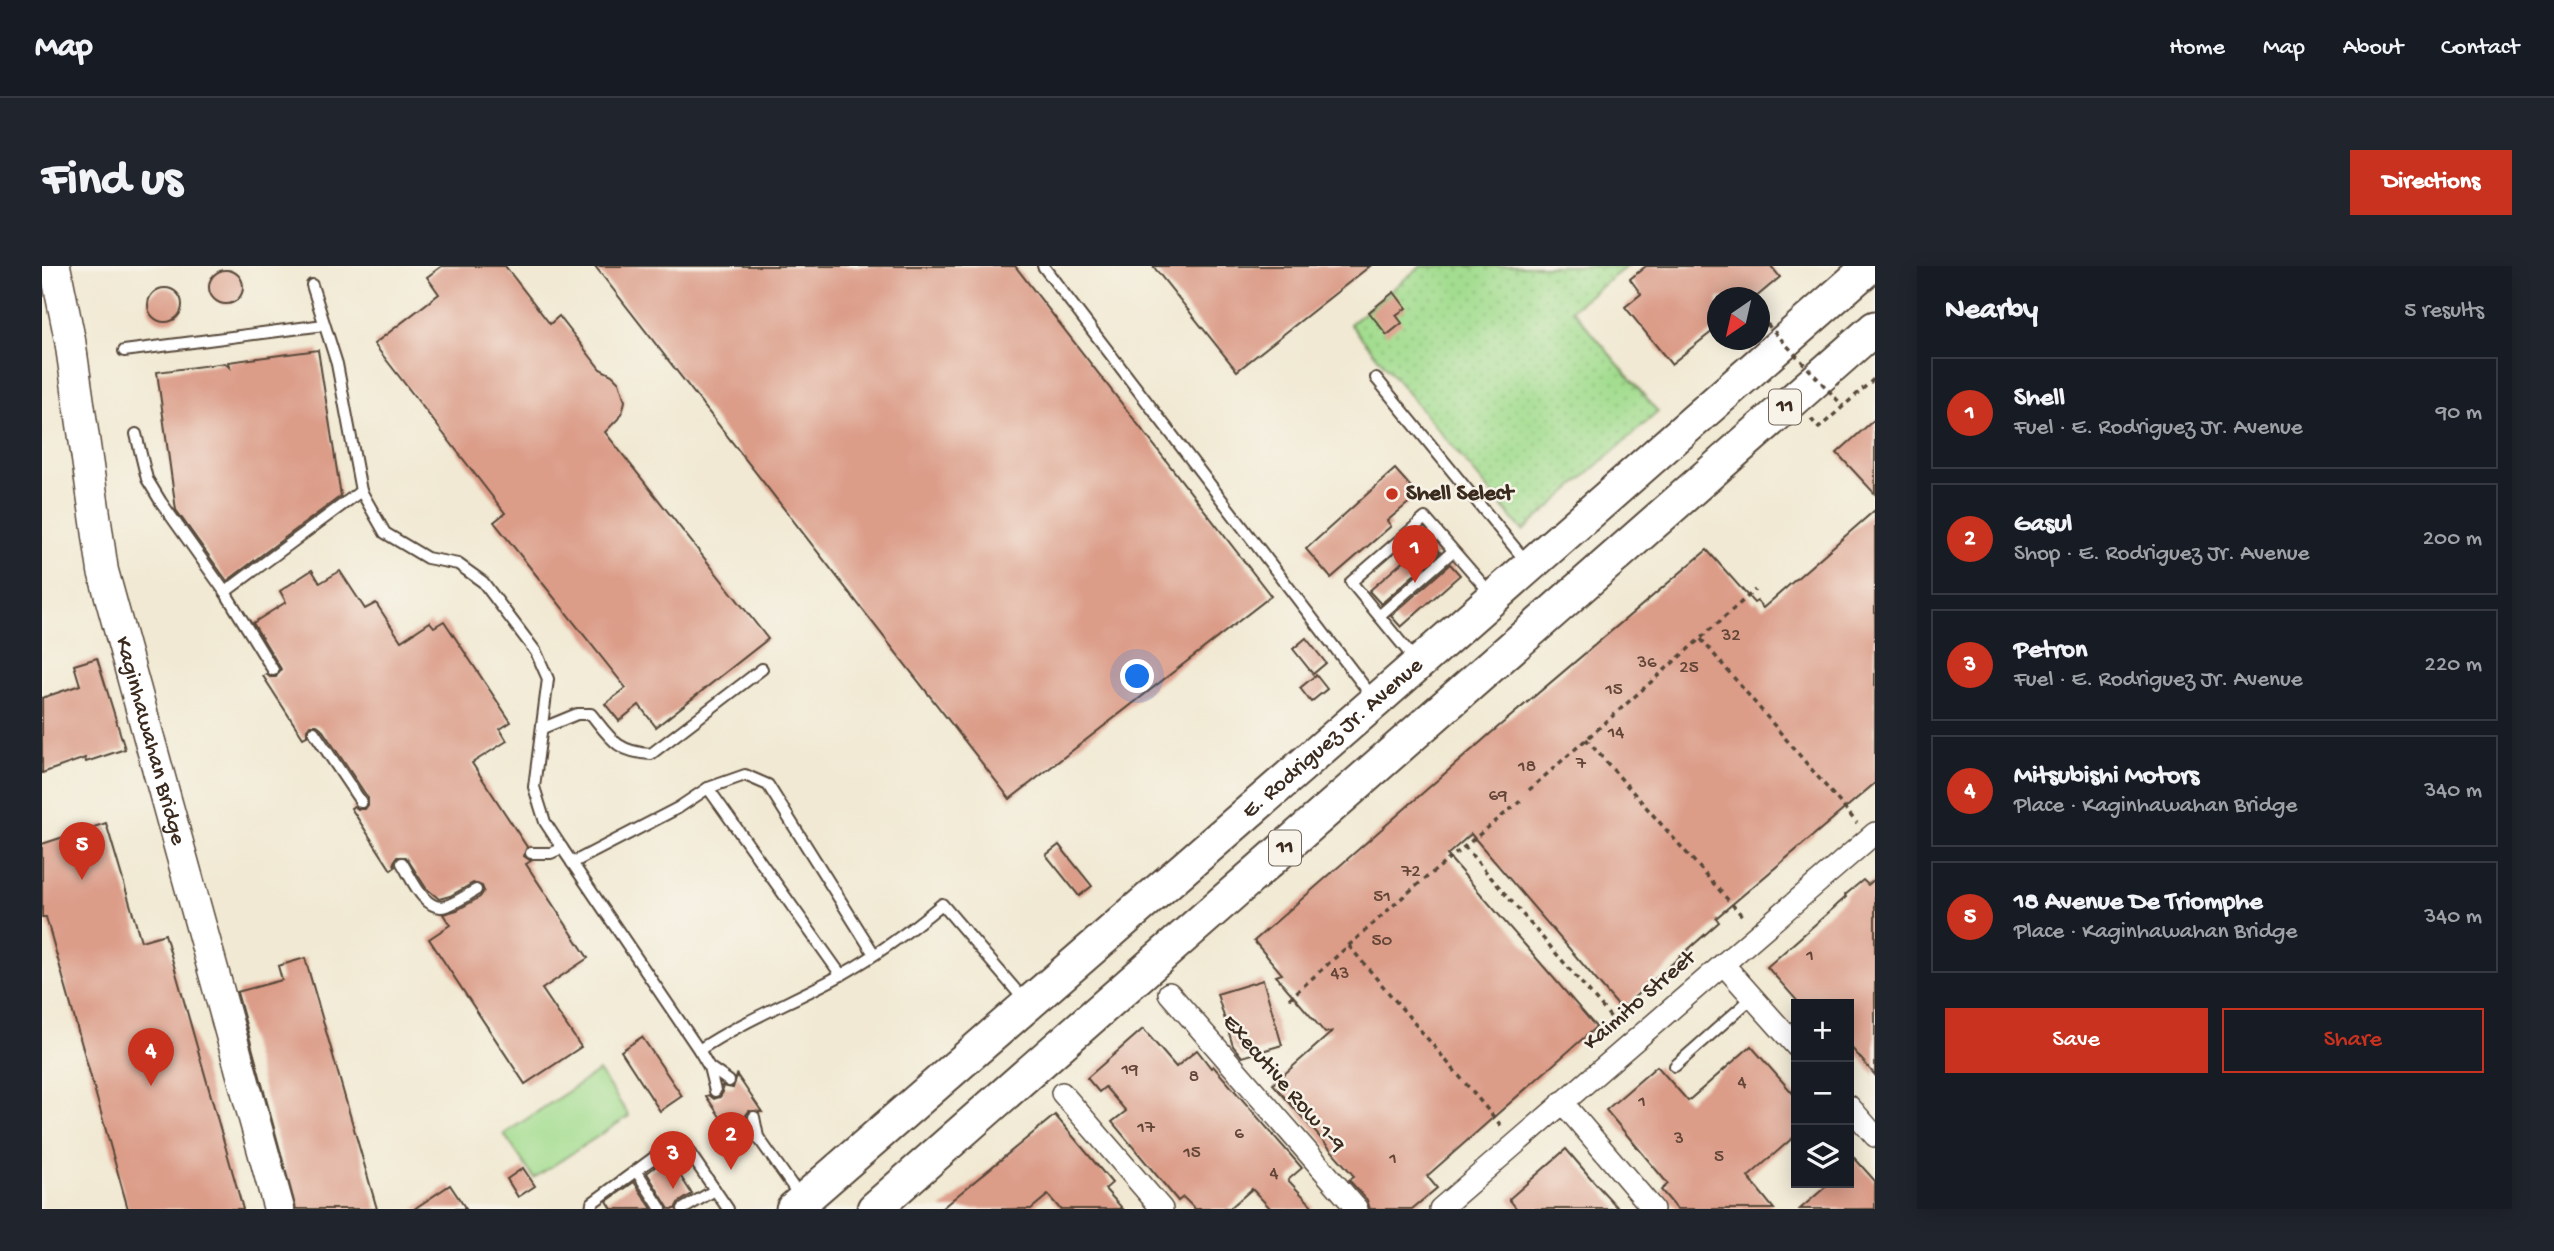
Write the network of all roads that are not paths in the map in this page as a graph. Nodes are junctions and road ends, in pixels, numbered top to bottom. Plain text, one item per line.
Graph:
1 (55, 266) edge
2 (1043, 266) edge
3 (1870, 266) edge
4 (312, 285) dead end
5 (324, 325) junction
6 (1875, 328) edge
7 (124, 351) dead end
8 (1376, 378) dead end
9 (136, 434) dead end
10 (361, 491) junction
11 (1453, 551) junction
12 (1530, 566) junction
13 (225, 592) junction
14 (1494, 597) junction
15 (1379, 616) junction
16 (1418, 664) junction
17 (762, 669) dead end
18 (273, 670) dead end
19 (1376, 701) junction
20 (542, 728) junction
21 (314, 732) dead end
22 (708, 788) junction
23 (361, 802) dead end
24 (1872, 836) edge
25 (562, 848) junction
26 (531, 853) dead end
27 (402, 863) dead end
28 (572, 863) junction
29 (476, 890) dead end
30 (874, 954) junction
31 (1723, 964) junction
32 (841, 975) junction
33 (1169, 993) dead end
34 (1753, 997) junction
35 (1028, 1004) junction
36 (1791, 1040) edge
37 (699, 1050) junction
38 (1675, 1066) dead end
39 (709, 1067) junction
40 (729, 1081) dead end
41 (715, 1091) dead end
42 (1062, 1093) dead end
43 (1562, 1102) junction
44 (1854, 1112) edge
45 (754, 1117) dead end
46 (740, 1127) dead end
47 (1875, 1136) edge
48 (758, 1137) junction
49 (637, 1172) junction
50 (715, 1190) junction
51 (798, 1205) edge
52 (279, 1209) edge
53 (591, 1209) edge
54 (661, 1209) edge
55 (683, 1209) edge
56 (728, 1209) edge
57 (874, 1209) edge
58 (1162, 1209) edge
59 (1357, 1209) edge
60 (1440, 1209) edge
61 (1653, 1209) edge

1 - 52 main road, Kaginhawahan Bridge
2 - 19 lane
3 - 12 main road, E. Rodriguez Jr. Avenue / 11
4 - 5 lane
5 - 7 lane
5 - 10 lane
6 - 57 main road, 11
8 - 12 lane
9 - 13 lane
10 - 13 lane
10 - 20 lane
11 - 14 lane
11 - 15 lane
11 - 15 lane
12 - 14 main road, E. Rodriguez Jr. Avenue / 11
13 - 18 lane
14 - 16 main road, E. Rodriguez Jr. Avenue / 11
15 - 16 lane
16 - 19 main road, E. Rodriguez Jr. Avenue / 11
17 - 20 lane
19 - 35 main road, E. Rodriguez Jr. Avenue / 11
20 - 25 lane
21 - 23 lane
22 - 28 lane
22 - 30 lane
22 - 32 lane
24 - 31 street, Kaimito Street
25 - 26 lane
25 - 28 lane
27 - 29 lane
28 - 37 lane
30 - 32 lane
30 - 35 lane
31 - 34 street
31 - 43 street, Kaimito Street
32 - 37 lane
33 - 59 street, Executive Row 1-9
34 - 36 street
34 - 38 lane
35 - 51 main road, E. Rodriguez Jr. Avenue / 11
37 - 39 lane
39 - 40 lane
39 - 41 lane
42 - 58 street
43 - 60 street, Kaimito Street
43 - 61 street
44 - 47 street
45 - 48 lane
46 - 48 lane
48 - 51 lane
49 - 50 lane
49 - 53 lane
49 - 54 lane
50 - 55 lane
50 - 56 lane

